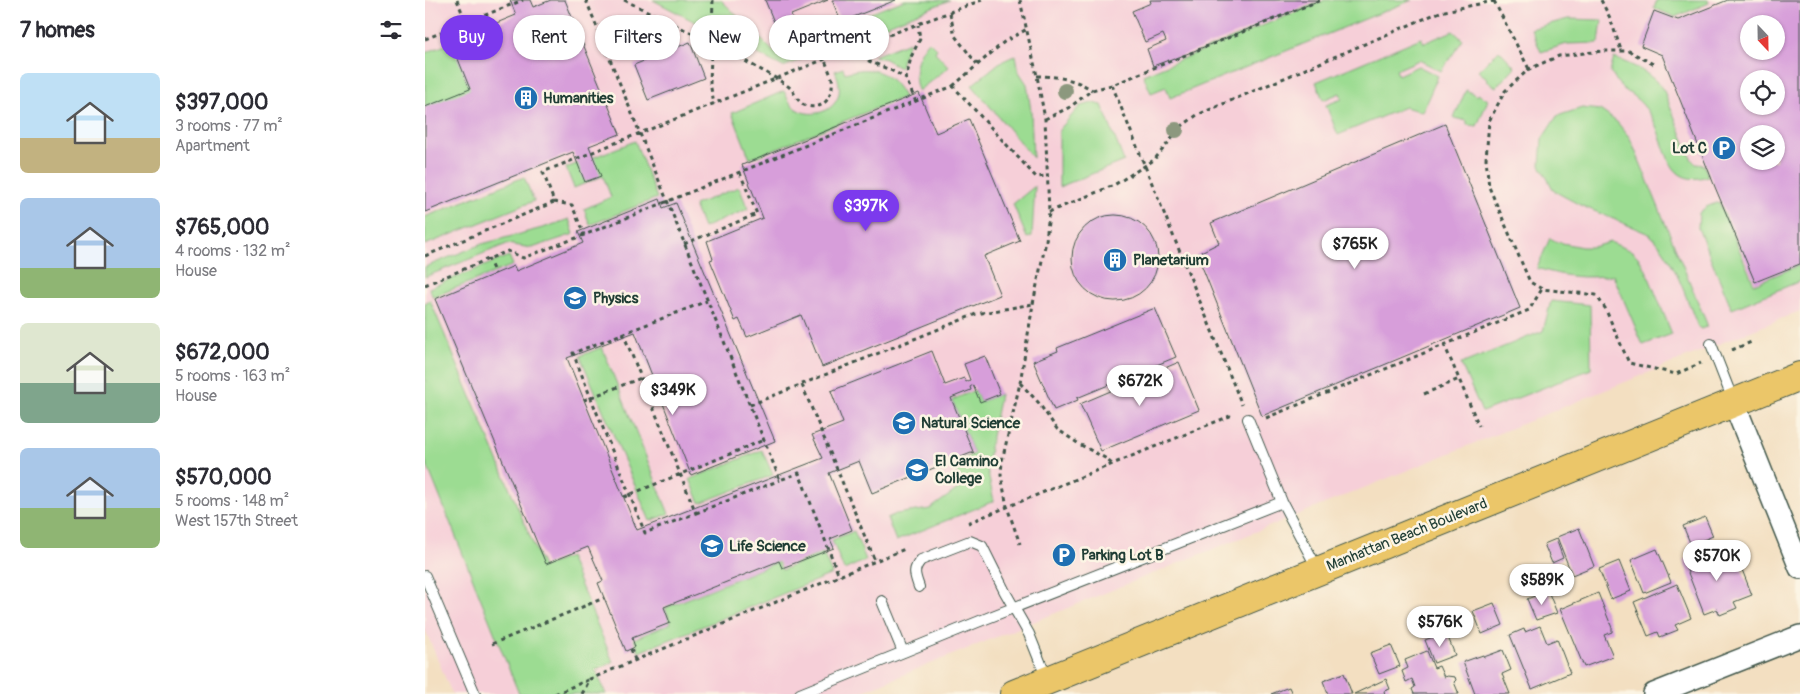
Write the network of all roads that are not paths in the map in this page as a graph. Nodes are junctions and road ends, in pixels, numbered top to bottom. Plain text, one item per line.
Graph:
1 (1711, 344) dead end
2 (1800, 376) edge
3 (1734, 404) junction
4 (1248, 420) road end
5 (1282, 502) junction
6 (1800, 568) edge
7 (1318, 571) junction
8 (425, 576) edge
9 (919, 587) dead end
10 (882, 601) dead end
11 (1015, 608) junction
12 (1800, 636) edge
13 (903, 652) junction
14 (1048, 680) junction
15 (475, 694) edge
16 (800, 694) edge
17 (1014, 694) edge
18 (1655, 694) edge

1 - 3 lane
2 - 3 main road, Manhattan Beach Boulevard
3 - 6 street
3 - 7 main road, Manhattan Beach Boulevard
4 - 5 lane
5 - 7 lane
5 - 11 lane
7 - 14 main road, Manhattan Beach Boulevard
8 - 15 lane
9 - 11 lane
10 - 13 lane
11 - 13 lane
11 - 14 lane
12 - 18 street
13 - 16 lane
14 - 17 main road, Manhattan Beach Boulevard

